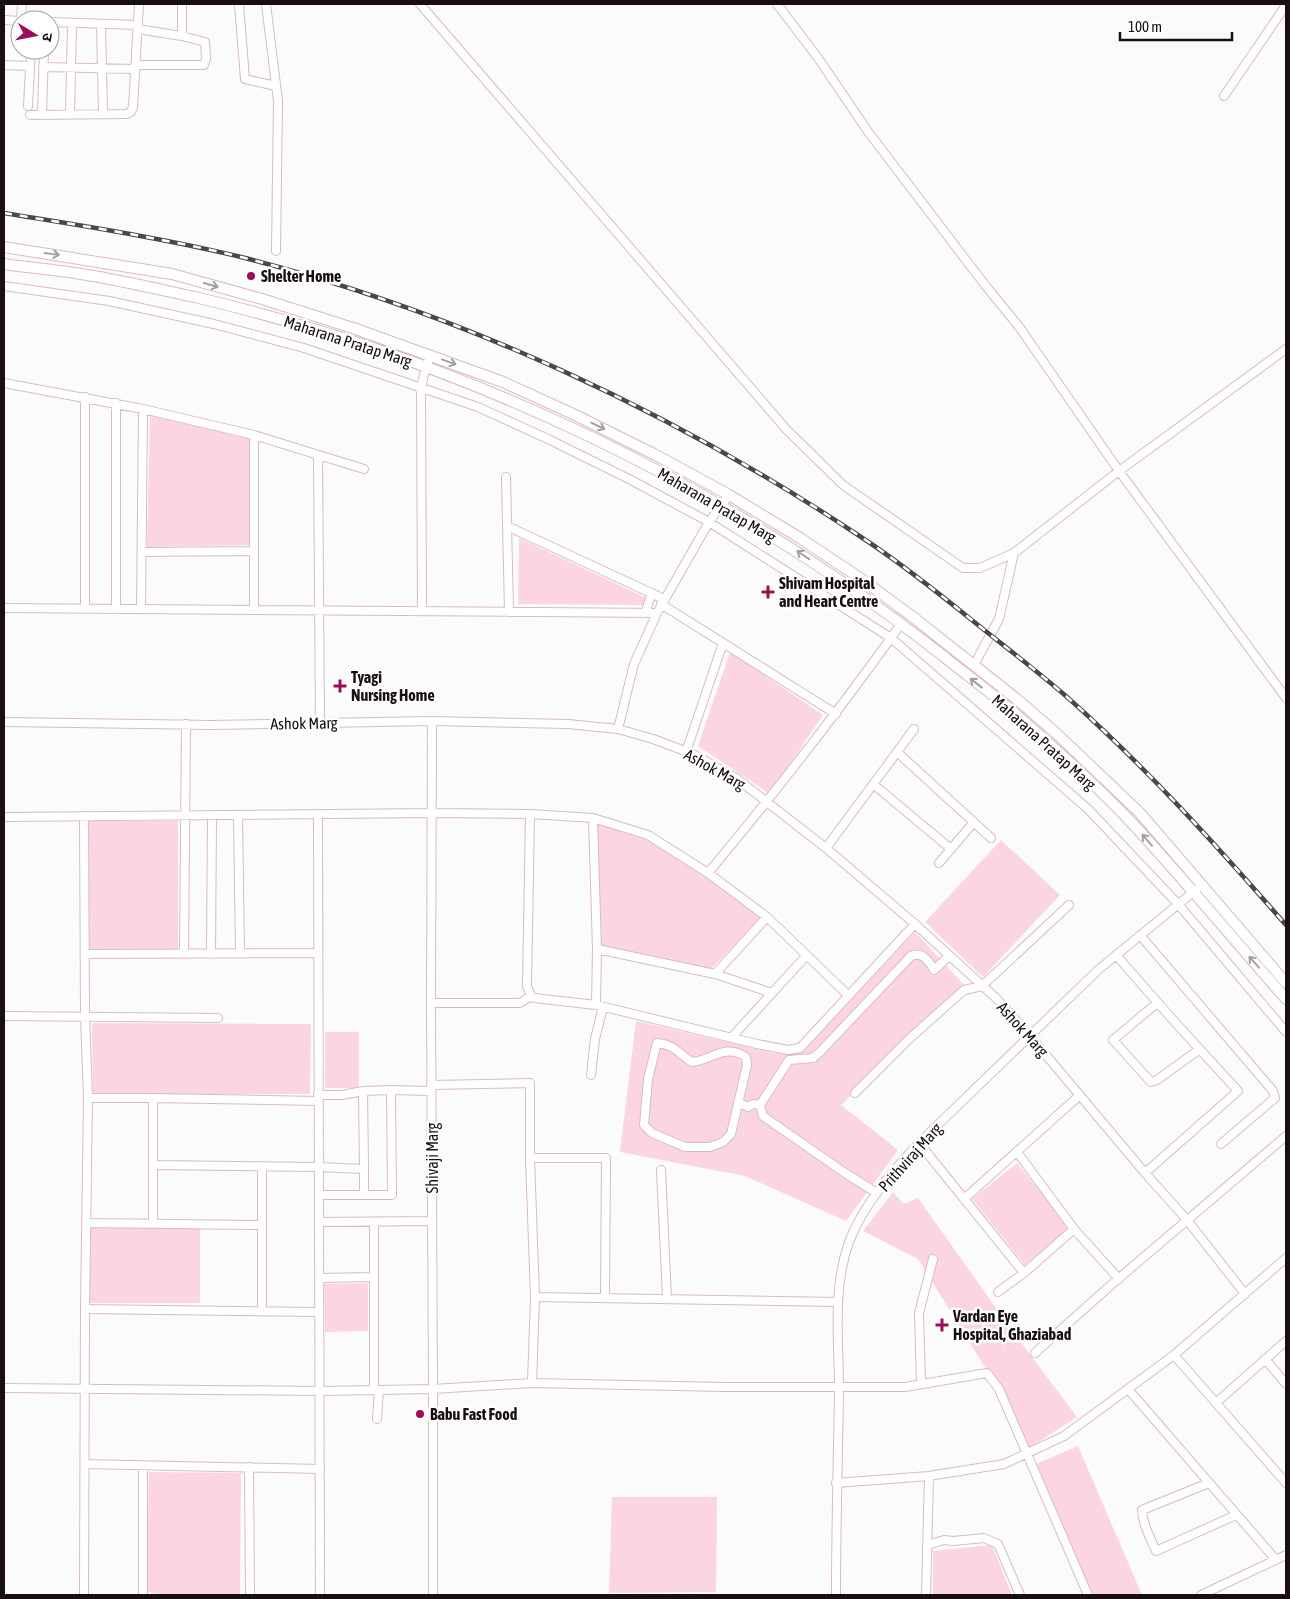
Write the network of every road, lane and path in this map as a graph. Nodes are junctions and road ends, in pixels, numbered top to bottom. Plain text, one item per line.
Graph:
1 (139, 4) edge
2 (182, 4) edge
3 (239, 4) edge
4 (266, 4) edge
5 (420, 4) edge
6 (777, 4) edge
7 (1286, 5) edge
8 (60, 22) edge
9 (72, 23) junction
10 (101, 24) junction
11 (137, 27) junction
12 (182, 36) junction
13 (30, 60) edge
14 (43, 60) edge
15 (4, 65) edge
16 (30, 66) junction
17 (43, 67) junction
18 (135, 67) junction
19 (71, 68) junction
20 (102, 68) junction
21 (276, 86) junction
22 (1224, 96) dead end
23 (28, 106) dead end
24 (42, 114) junction
25 (70, 114) junction
26 (103, 114) junction
27 (30, 115) dead end
28 (4, 247) edge
29 (276, 251) dead end
30 (4, 264) edge
31 (4, 286) edge
32 (1286, 349) edge
33 (431, 356) junction
34 (426, 366) junction
35 (4, 383) edge
36 (421, 388) junction
37 (86, 397) junction
38 (116, 403) junction
39 (143, 409) junction
40 (254, 435) junction
41 (318, 455) junction
42 (364, 470) dead end
43 (1119, 471) junction
44 (506, 477) dead end
45 (729, 495) junction
46 (722, 506) junction
47 (710, 522) junction
48 (507, 526) junction
49 (253, 551) junction
50 (142, 552) junction
51 (1014, 553) junction
52 (652, 593) junction
53 (663, 602) junction
54 (4, 608) edge
55 (85, 609) junction
56 (116, 609) junction
57 (141, 609) junction
58 (254, 610) junction
59 (320, 610) junction
60 (422, 611) junction
61 (509, 612) junction
62 (645, 612) junction
63 (657, 613) junction
64 (901, 624) junction
65 (891, 638) junction
66 (723, 643) junction
67 (974, 665) junction
68 (1286, 698) edge
69 (836, 714) junction
70 (432, 721) junction
71 (4, 722) edge
72 (320, 723) junction
73 (186, 724) junction
74 (618, 729) junction
75 (914, 729) dead end
76 (686, 752) junction
77 (897, 752) junction
78 (874, 784) junction
79 (767, 802) junction
80 (432, 813) junction
81 (318, 814) junction
82 (530, 814) junction
83 (185, 815) junction
84 (212, 815) junction
85 (238, 815) junction
86 (84, 816) junction
87 (4, 817) edge
88 (593, 818) junction
89 (974, 822) junction
90 (991, 838) dead end
91 (826, 848) junction
92 (951, 849) junction
93 (939, 863) dead end
94 (708, 873) junction
95 (1202, 885) junction
96 (1193, 893) junction
97 (1178, 904) junction
98 (1069, 906) dead end
99 (767, 917) junction
100 (914, 924) junction
101 (1140, 935) junction
102 (597, 949) junction
103 (318, 953) junction
104 (84, 954) junction
105 (184, 954) junction
106 (211, 954) junction
107 (240, 954) junction
108 (1116, 955) junction
109 (806, 956) junction
110 (949, 956) junction
111 (715, 974) junction
112 (1286, 983) edge
113 (982, 986) junction
114 (772, 993) junction
115 (848, 995) junction
116 (531, 996) junction
117 (1286, 999) edge
118 (431, 1003) junction
119 (1158, 1003) junction
120 (599, 1006) junction
121 (4, 1016) edge
122 (84, 1017) junction
123 (218, 1018) dead end
124 (1286, 1032) edge
125 (1030, 1036) junction
126 (731, 1038) junction
127 (1200, 1049) junction
128 (591, 1075) dead end
129 (431, 1088) junction
130 (391, 1090) junction
131 (363, 1091) junction
132 (855, 1093) dead end
133 (1080, 1095) junction
134 (88, 1098) junction
135 (153, 1098) junction
136 (318, 1098) junction
137 (738, 1102) junction
138 (760, 1105) junction
139 (1286, 1136) edge
140 (919, 1143) junction
141 (1221, 1144) dead end
142 (1017, 1152) junction
143 (530, 1158) junction
144 (153, 1165) junction
145 (262, 1166) junction
146 (319, 1167) junction
147 (364, 1169) junction
148 (661, 1170) dead end
149 (1145, 1173) junction
150 (877, 1193) junction
151 (319, 1195) junction
152 (364, 1195) junction
153 (964, 1199) junction
154 (1187, 1220) junction
155 (432, 1221) junction
156 (319, 1222) junction
157 (374, 1222) junction
158 (87, 1223) junction
159 (153, 1224) junction
160 (262, 1226) junction
161 (1074, 1229) junction
162 (933, 1259) dead end
163 (1285, 1261) edge
164 (1024, 1272) junction
165 (374, 1277) junction
166 (319, 1278) junction
167 (1119, 1279) junction
168 (998, 1292) dead end
169 (1245, 1294) junction
170 (535, 1297) junction
171 (605, 1297) junction
172 (667, 1298) junction
173 (838, 1302) junction
174 (85, 1308) junction
175 (262, 1311) junction
176 (319, 1312) junction
177 (1286, 1341) edge
178 (1035, 1353) dead end
179 (1174, 1355) junction
180 (1265, 1359) junction
181 (532, 1383) junction
182 (920, 1384) junction
183 (1286, 1384) edge
184 (4, 1388) edge
185 (839, 1388) junction
186 (85, 1389) junction
187 (433, 1389) junction
188 (1128, 1389) junction
189 (376, 1390) junction
190 (320, 1391) junction
191 (1217, 1402) junction
192 (377, 1419) dead end
193 (1028, 1452) junction
194 (85, 1464) junction
195 (143, 1465) junction
196 (249, 1467) junction
197 (320, 1469) junction
198 (929, 1476) junction
199 (836, 1483) junction
200 (1209, 1483) junction
201 (1286, 1483) edge
202 (1236, 1515) junction
203 (927, 1545) junction
204 (1286, 1555) edge
205 (1276, 1560) junction
206 (84, 1595) edge
207 (143, 1595) edge
208 (250, 1595) edge
209 (320, 1595) edge
210 (433, 1595) edge
211 (836, 1595) edge
212 (926, 1595) edge
213 (1020, 1595) edge
214 (1088, 1595) edge
215 (1201, 1595) edge

1 - 11 street
2 - 12 street
3 - 21 street
4 - 21 street
5 - 51 street
6 - 43 street
7 - 22 street
8 - 9 street
9 - 10 street
9 - 19 street
10 - 11 street
10 - 20 street
11 - 12 street
11 - 18 street
12 - 18 street
13 - 16 street
14 - 17 street
15 - 16 street
16 - 23 street
17 - 19 street
17 - 24 street
18 - 20 street
18 - 26 street
19 - 20 street
19 - 25 street
20 - 26 street
21 - 29 street
24 - 25 street
24 - 27 street
25 - 26 street
28 -> 33 main road, Maharana Pratap Marg
30 - 34 main road, Maharana Pratap Marg
31 - 36 street
32 - 43 street
33 - 34 street
33 -> 45 main road, Maharana Pratap Marg
34 - 36 street
34 - 46 main road, Maharana Pratap Marg
35 - 37 street
36 - 47 street
36 - 60 street
37 - 38 street
37 - 55 street
38 - 39 street
38 - 56 street
39 - 40 street
39 - 50 street
40 - 41 street
40 - 49 street
41 - 42 street
41 - 59 street
43 - 51 street
43 - 68 street
44 - 48 street
45 - 46 street
45 - 67 main road, Maharana Pratap Marg
46 - 47 street
64 -> 46 main road, Maharana Pratap Marg
47 - 53 street
47 - 65 street
48 - 52 street
48 - 61 street
49 - 50 street
49 - 58 street
50 - 57 street
51 - 67 street
52 - 53 street
52 - 62 street
53 - 63 street
53 - 66 street
54 - 55 street
55 - 56 street
56 - 57 street
57 - 58 street
58 - 59 street
59 - 60 street
59 - 72 street
60 - 61 street
61 - 62 street
62 - 63 street
63 - 74 street
64 - 65 street
96 -> 64 main road, Maharana Pratap Marg
65 - 69 street
65 - 97 street
66 - 69 street
66 - 76 street
67 - 95 main road, Maharana Pratap Marg
69 - 79 street
70 - 72 street, Ashok Marg
70 - 74 street, Ashok Marg
70 - 80 street, Shivaji Marg
71 - 73 street, Ashok Marg
72 - 73 street, Ashok Marg
73 - 83 street
74 - 76 street, Ashok Marg
75 - 77 street
76 - 79 street, Ashok Marg
77 - 78 street
77 - 89 street
78 - 91 street
78 - 92 street
79 - 91 street, Ashok Marg
79 - 94 street
80 - 81 street
80 - 82 street
80 - 118 street, Shivaji Marg
81 - 85 street
81 - 103 street
82 - 88 street
82 - 116 street
83 - 84 street
83 - 86 street
83 - 105 street
84 - 85 street
84 - 106 street
85 - 107 street
86 - 87 street
86 - 104 street
88 - 94 street
88 - 102 street
89 - 90 street
89 - 92 street
91 - 100 street, Ashok Marg
92 - 93 street
94 - 99 street
95 - 96 street, Prithviraj Marg
95 - 112 main road, Maharana Pratap Marg
96 - 97 street, Prithviraj Marg
117 -> 96 main road, Maharana Pratap Marg
97 - 101 street, Prithviraj Marg
97 - 124 street
98 - 113 street
99 - 109 street
99 - 111 street
100 - 110 street, Ashok Marg
100 - 115 street
101 - 108 street, Prithviraj Marg
101 - 141 street
102 - 111 street
102 - 120 street
103 - 107 street
103 - 136 street
104 - 105 street
104 - 122 street
105 - 106 street
106 - 107 street
108 - 119 street
108 - 125 street, Prithviraj Marg
109 - 114 street
109 - 115 street
110 - 113 street, Ashok Marg
110 - 138 street
111 - 114 street
113 - 125 street, Ashok Marg
113 - 132 street
114 - 126 street
115 - 126 street
116 - 118 street
116 - 120 street
118 - 129 street, Shivaji Marg
119 - 127 street
119 - 127 street
120 - 126 street
120 - 128 street
121 - 122 street
122 - 123 street
122 - 134 street
125 - 133 street, Ashok Marg
125 - 140 street, Prithviraj Marg
127 - 149 street
129 - 130 street
129 - 143 street
129 - 155 street, Shivaji Marg
130 - 131 street
130 - 152 street
131 - 136 street
131 - 147 street
133 - 142 street
133 - 149 street, Ashok Marg
134 - 135 street
134 - 158 street
135 - 136 street
135 - 144 street
136 - 146 street
137 - 137 street
137 - 138 street
138 - 150 street
139 - 154 street
140 - 150 street, Prithviraj Marg
140 - 153 street
142 - 153 street
142 - 161 street
143 - 170 street
143 - 171 street
144 - 145 street
144 - 159 street
145 - 146 street
145 - 160 street
146 - 147 street
146 - 151 street
147 - 152 street
148 - 172 street
149 - 154 street, Ashok Marg
150 - 173 street, Prithviraj Marg
151 - 152 street
151 - 156 street
153 - 164 street
154 - 167 street
154 - 169 street, Ashok Marg
155 - 157 street
155 - 187 street, Shivaji Marg
156 - 157 street
156 - 166 street
157 - 165 street
158 - 159 street
158 - 174 street
159 - 160 street
160 - 175 street
161 - 164 street
161 - 167 street
162 - 182 street
163 - 169 street
164 - 168 street
165 - 166 street
165 - 189 street
166 - 176 street
167 - 178 street
169 - 179 street
170 - 171 street
170 - 181 street
171 - 172 street
172 - 173 street
173 - 185 street, Prithviraj Marg
174 - 175 street
174 - 186 street
175 - 176 street
176 - 190 street
177 - 180 street
179 - 188 street
179 - 191 street
180 - 183 street
180 - 191 street
181 - 185 street
181 - 187 street
182 - 185 street
182 - 193 street
184 - 186 street
185 - 199 street, Prithviraj Marg
186 - 190 street
186 - 194 street
187 - 189 street
187 - 210 street, Shivaji Marg
188 - 193 street
188 - 200 street
189 - 190 street
189 - 192 street
190 - 197 street
191 - 201 street
193 - 198 street
193 - 214 street
194 - 195 street
194 - 206 street
195 - 196 street
195 - 207 street
196 - 197 street
196 - 208 street
197 - 209 street
198 - 199 street
198 - 203 street
199 - 211 street, Prithviraj Marg
200 - 202 street
200 - 202 street
202 - 205 street
203 - 212 street
203 - 213 street
204 - 205 street
205 - 215 street

